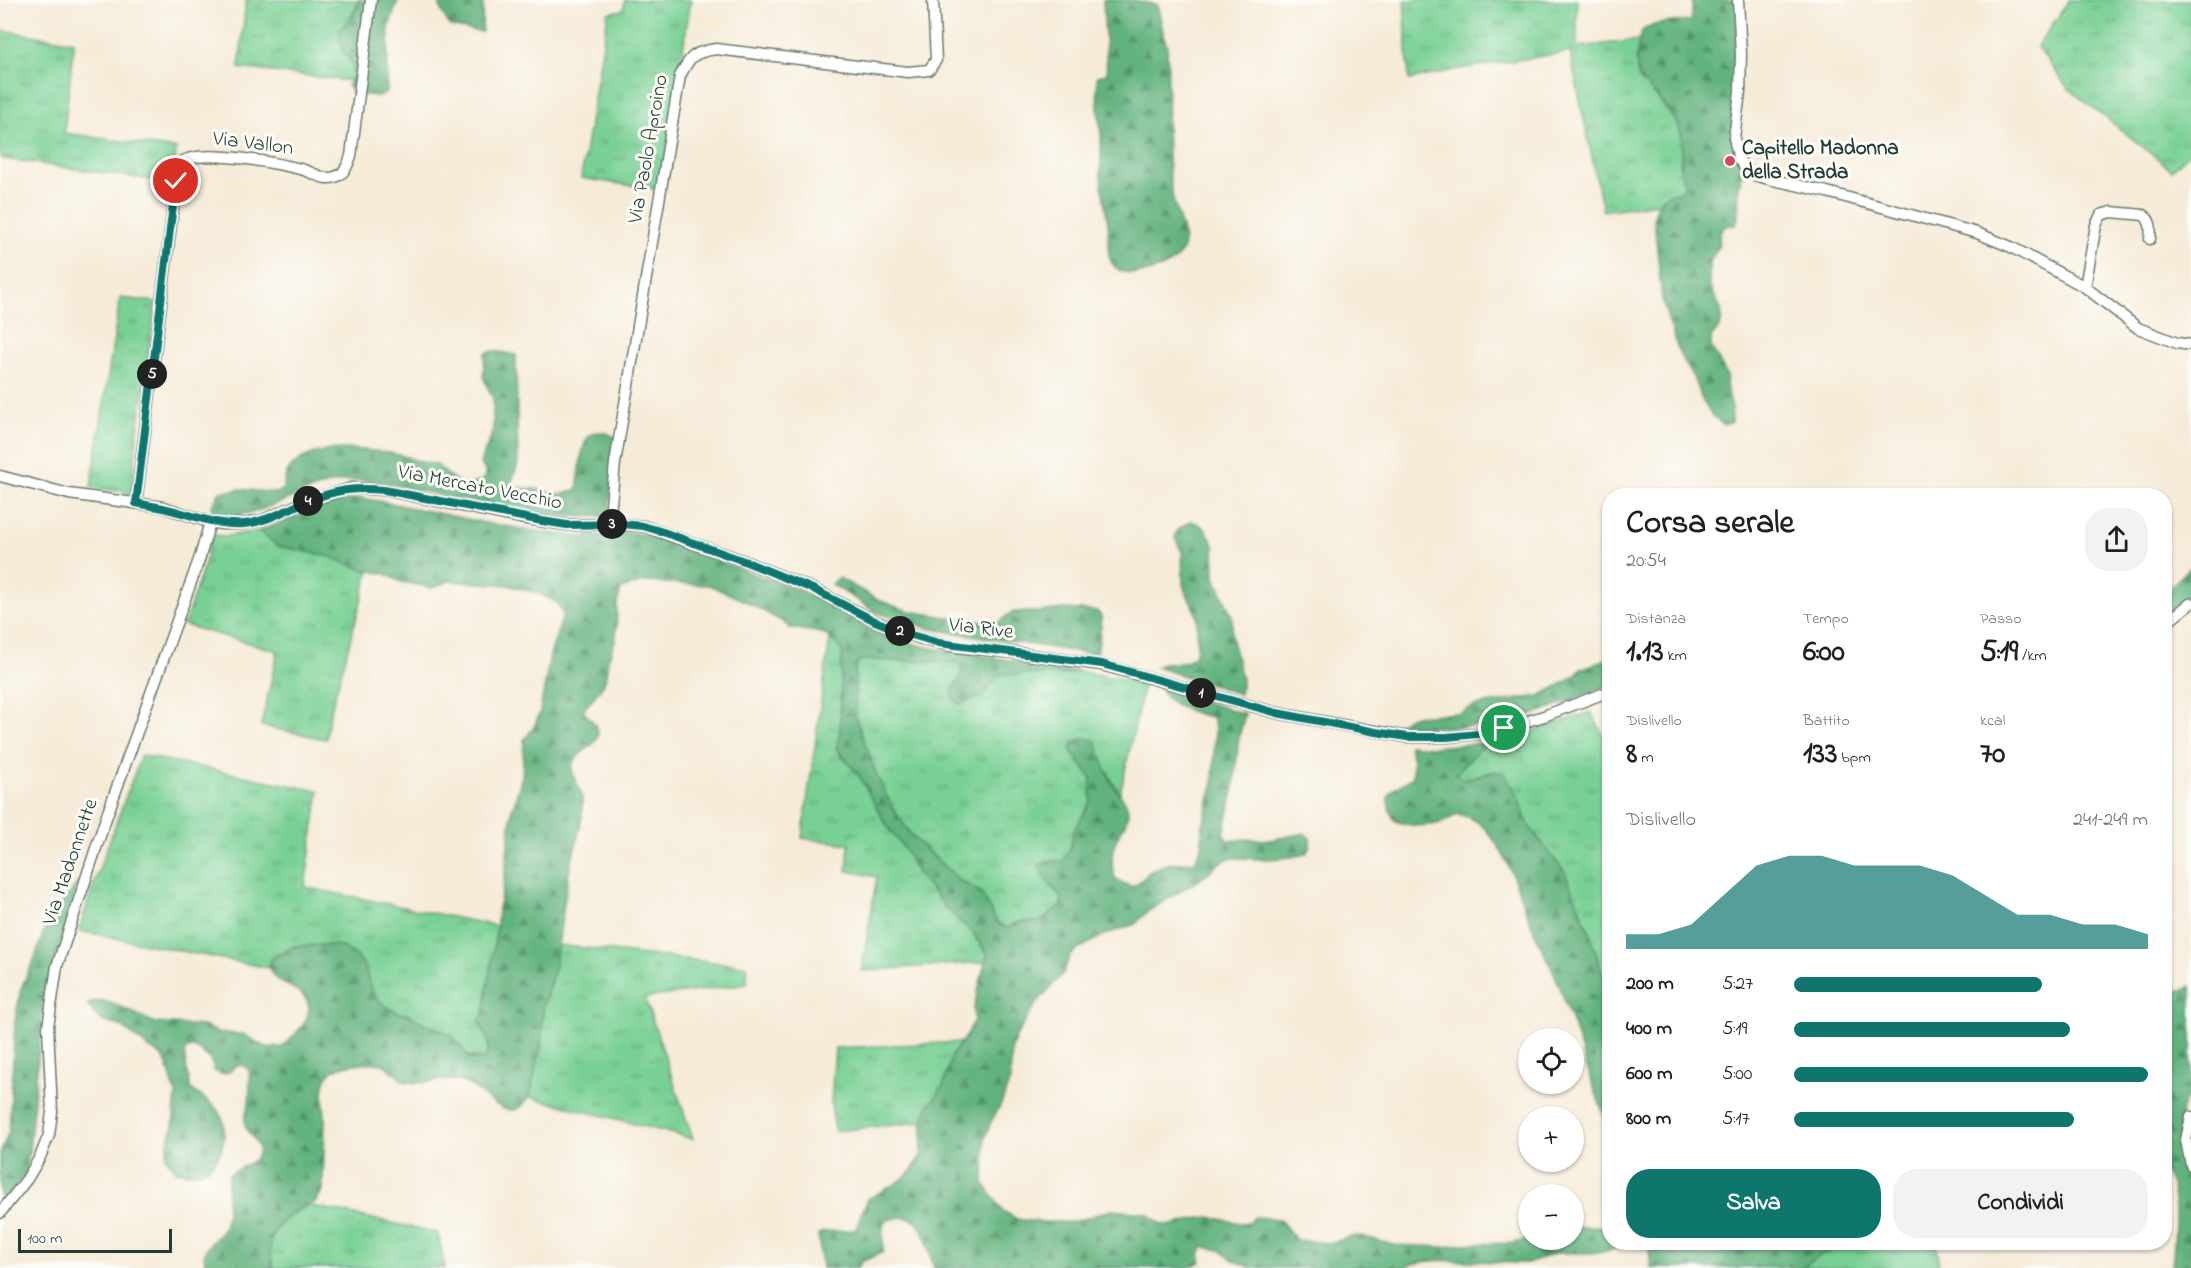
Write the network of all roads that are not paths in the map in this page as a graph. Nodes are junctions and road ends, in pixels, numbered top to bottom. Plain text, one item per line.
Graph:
1 (371, 0) edge
2 (933, 0) edge
3 (1738, 0) edge
4 (2150, 239) dead end
5 (2085, 286) junction
6 (2191, 345) edge
7 (0, 476) edge
8 (136, 503) junction
9 (210, 522) junction
10 (607, 524) junction
11 (2191, 603) edge
12 (2172, 618) edge
13 (1602, 694) edge
14 (2191, 1117) edge
15 (2191, 1165) edge
16 (0, 1213) edge

1 - 8 street, Via Vallon
2 - 10 street, Via Paolo Aproino
3 - 5 street
4 - 5 street
5 - 6 street
7 - 8 street, Via Mercato Vecchio
8 - 9 street, Via Mercato Vecchio
9 - 10 street, Via Mercato Vecchio
9 - 16 street, Via Madonnette
10 - 13 street, Via Rive
11 - 12 street
14 - 15 street

